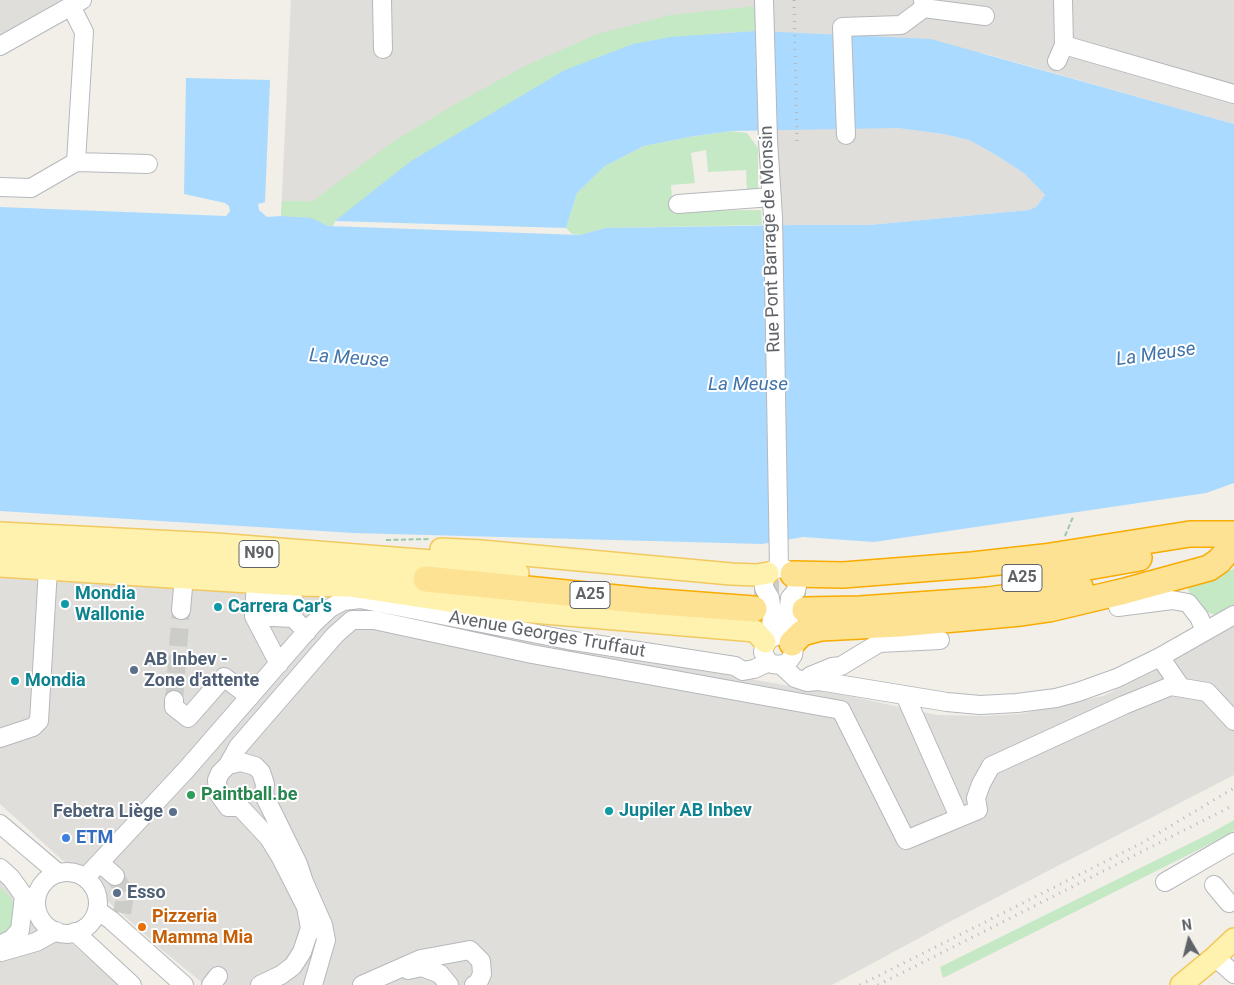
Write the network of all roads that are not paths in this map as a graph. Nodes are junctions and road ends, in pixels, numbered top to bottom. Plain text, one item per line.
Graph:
1 (382, 0) edge
2 (764, 0) edge
3 (1063, 0) edge
4 (77, 3) edge
5 (924, 4) edge
6 (985, 16) dead end
7 (0, 46) edge
8 (383, 49) dead end
9 (1234, 94) edge
10 (846, 135) dead end
11 (76, 162) junction
12 (148, 164) dead end
13 (0, 187) edge
14 (772, 197) junction
15 (678, 204) dead end
16 (0, 533) edge
17 (0, 541) edge
18 (1232, 544) edge
19 (0, 549) edge
20 (288, 550) junction
21 (127, 556) junction
22 (0, 559) edge
23 (0, 566) edge
24 (48, 569) junction
25 (518, 573) junction
26 (184, 576) junction
27 (426, 579) joint
28 (780, 587) junction
29 (256, 590) junction
30 (1118, 607) dead end
31 (181, 610) tunnel mouth
32 (1234, 614) edge
33 (254, 616) junction
34 (293, 618) junction
35 (1206, 631) junction
36 (307, 632) junction
37 (940, 640) dead end
38 (778, 649) junction
39 (1160, 657) junction
40 (279, 664) junction
41 (814, 678) junction
42 (1180, 686) junction
43 (905, 695) junction
44 (250, 697) junction
45 (174, 700) tunnel mouth
46 (1234, 720) edge
47 (0, 738) edge
48 (228, 765) junction
49 (960, 817) junction
50 (0, 824) edge
51 (1234, 842) edge
52 (100, 863) junction
53 (0, 868) edge
54 (58, 873) junction
55 (115, 876) tunnel mouth
56 (85, 878) junction
57 (1165, 882) dead end
58 (1214, 885) dead end
59 (1229, 903) dead end
60 (97, 910) junction
61 (56, 931) junction
62 (75, 932) junction
63 (1234, 939) edge
64 (0, 945) edge
65 (0, 952) edge
66 (1215, 958) junction
67 (1234, 974) edge
68 (132, 985) edge
69 (184, 985) edge
70 (260, 985) edge
71 (313, 985) edge
72 (362, 985) edge
73 (371, 985) edge
74 (449, 985) edge
75 (474, 985) edge
76 (1181, 985) edge

1 - 8 street
2 - 14 street, Rue Pont Barrage de Monsin
3 - 9 street
4 - 7 street
4 - 11 street
5 - 6 street
5 - 10 street
11 - 12 street
11 - 13 street
14 - 15 street
14 - 28 street, Rue Pont Barrage de Monsin
16 - 20 main road, N90
17 - 25 main road, N90
18 - 28 highway, A25
18 - 28 highway, A25
18 - 38 highway
19 - 21 main road, N90
20 - 25 main road, N90
20 - 28 main road, N90
21 - 22 main road
21 - 27 main road, N90
23 - 24 main road, N90
24 - 26 main road, N90
24 - 47 street
25 - 28 highway, A25
26 - 29 main road, N90
26 - 31 street
27 - 28 highway, A25
28 - 38 street, Rue Pont Barrage de Monsin
29 - 33 street
29 - 34 street
29 - 38 main road, N90
30 - 35 street
32 - 35 street
33 - 34 street
33 - 40 street
34 - 36 street
35 - 39 street
36 - 38 street, Avenue Georges Truffaut
36 - 40 street
37 - 41 street
38 - 41 street
39 - 42 street
39 - 43 street
40 - 44 street
41 - 43 street
42 - 46 street
42 - 49 street
43 - 49 street
44 - 45 street
44 - 52 street
48 - 49 street
48 - 70 street
48 - 71 street
50 - 54 street
51 - 57 street
52 - 55 street
52 - 56 street
53 - 64 street
54 - 56 street
54 - 61 street
56 - 60 street
58 - 59 street
60 - 62 street
60 - 69 street
61 - 62 street
61 - 65 street
62 - 68 street
63 - 66 main road
66 - 67 street
66 - 76 main road
72 - 75 street
73 - 74 street

